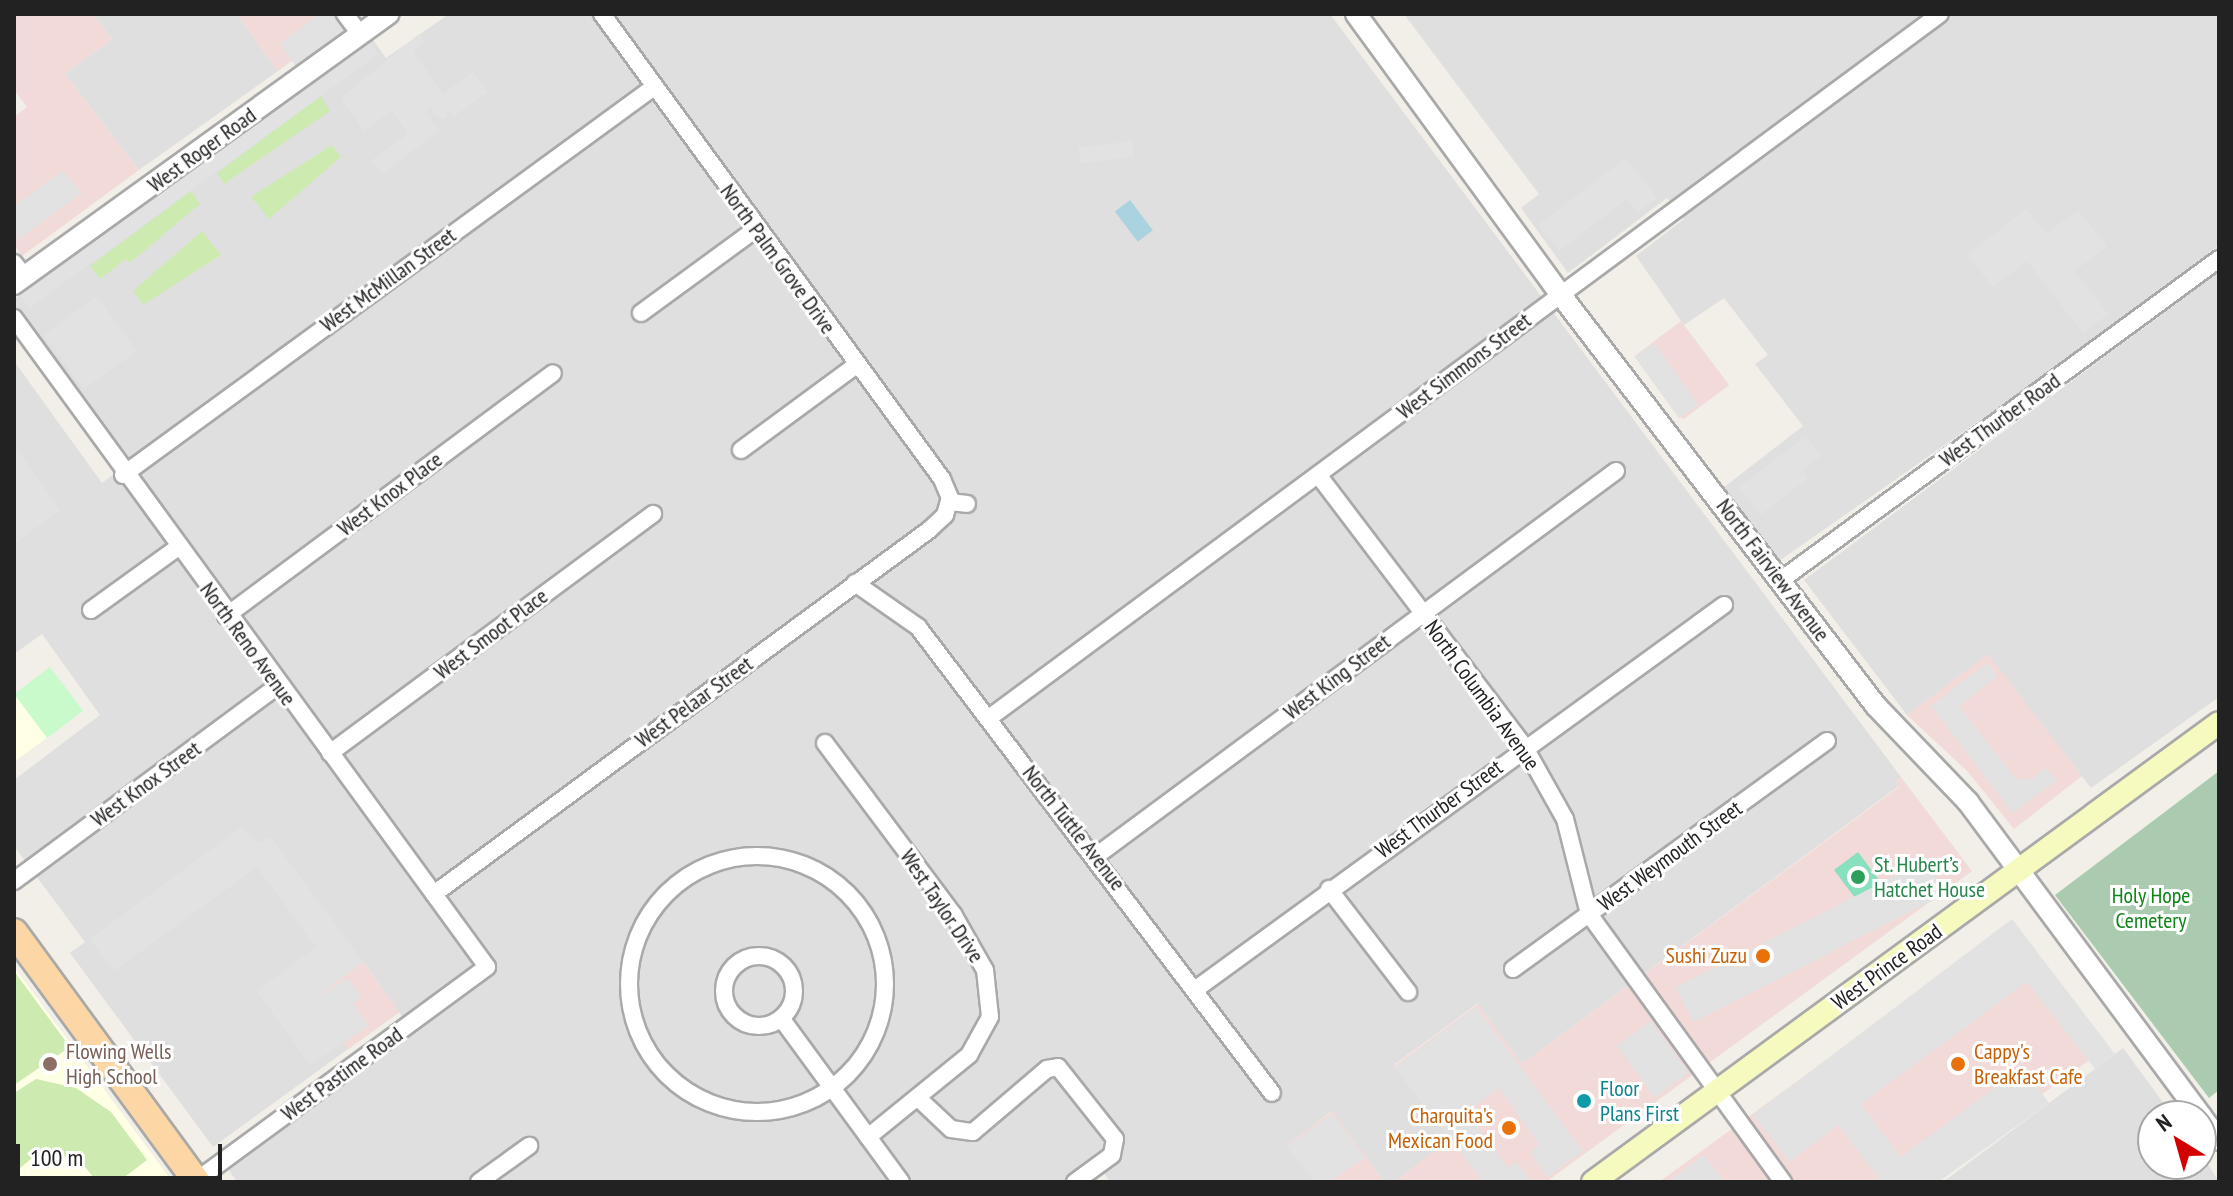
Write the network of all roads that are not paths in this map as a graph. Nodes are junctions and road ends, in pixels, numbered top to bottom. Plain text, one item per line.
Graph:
1 (345, 14) edge
2 (389, 14) edge
3 (602, 14) edge
4 (1356, 14) edge
5 (1940, 14) edge
6 (360, 34) junction
7 (654, 87) junction
8 (757, 228) junction
9 (2219, 259) edge
10 (17, 275) edge
11 (1560, 294) junction
12 (641, 313) dead end
13 (14, 318) edge
14 (855, 366) junction
15 (553, 373) dead end
16 (741, 450) dead end
17 (1616, 471) dead end
18 (123, 475) junction
19 (1319, 476) junction
20 (949, 503) junction
21 (967, 504) dead end
22 (653, 514) dead end
23 (177, 548) junction
24 (1781, 580) junction
25 (855, 583) junction
26 (1724, 605) dead end
27 (91, 610) dead end
28 (1423, 613) junction
29 (226, 616) junction
30 (278, 686) junction
31 (989, 718) junction
32 (2219, 723) edge
33 (1827, 741) dead end
34 (825, 743) dead end
35 (1524, 746) junction
36 (330, 753) junction
37 (1096, 856) junction
38 (2017, 872) junction
39 (14, 881) edge
40 (1329, 889) junction
41 (434, 894) junction
42 (1589, 914) junction
43 (14, 932) edge
44 (487, 967) joint
45 (1513, 969) dead end
46 (1196, 989) junction
47 (1408, 992) dead end
48 (781, 1018) junction
49 (833, 1088) junction
50 (1715, 1092) junction
51 (1272, 1093) dead end
52 (918, 1098) junction
53 (2189, 1100) edge
54 (868, 1137) junction
55 (529, 1146) dead end
56 (197, 1182) edge
57 (479, 1182) edge
58 (901, 1182) edge
59 (1075, 1182) edge
60 (1593, 1182) edge
61 (1783, 1182) edge

1 - 6 street
2 - 6 street, West Roger Road
3 - 7 street, North Palm Grove Drive
4 - 11 street, North Fairview Avenue
5 - 11 street, West Simmons Street
6 - 10 street, West Roger Road
7 - 8 street, North Palm Grove Drive
7 - 18 street, West McMillan Street
8 - 12 street
8 - 14 street, North Palm Grove Drive
9 - 24 street, West Thurber Road
11 - 19 street, West Simmons Street
11 - 24 street, North Fairview Avenue
13 - 18 street, North Reno Avenue
14 - 16 street
14 - 20 street, North Palm Grove Drive
15 - 29 street, West Knox Place
17 - 28 street, West King Street
18 - 23 street, North Reno Avenue
19 - 28 street, North Columbia Avenue
19 - 31 street, West Simmons Street
20 - 21 street
20 - 25 street, West Pelaar Street
22 - 36 street, West Smoot Place
23 - 27 street
23 - 29 street, North Reno Avenue
24 - 38 street, North Fairview Avenue
25 - 31 street, North Tuttle Avenue
25 - 41 street, West Pelaar Street
26 - 35 street, West Thurber Street
28 - 35 street, North Columbia Avenue
28 - 37 street, West King Street
29 - 30 street, North Reno Avenue
30 - 36 street, North Reno Avenue
30 - 39 street, West Knox Street
31 - 37 street, North Tuttle Avenue
32 - 38 main road, West Prince Road
33 - 42 street, West Weymouth Street
34 - 52 street, West Taylor Drive
35 - 40 street, West Thurber Street
35 - 42 street, North Columbia Avenue
36 - 41 street, North Reno Avenue
37 - 46 street, North Tuttle Avenue
38 - 50 main road, West Prince Road
38 - 53 street, North Fairview Avenue
40 - 46 street, West Thurber Street
40 - 47 street
41 - 44 street, North Reno Avenue
42 - 45 street, West Weymouth Street
42 - 50 street, North Columbia Avenue
43 - 56 main road
44 - 56 street, West Pastime Road
46 - 51 street, North Tuttle Avenue
48 - 48 street
48 - 49 street
49 - 49 street
49 - 54 street
50 - 60 main road, West Prince Road
50 - 61 street, North Columbia Avenue
52 - 54 street, West Taylor Drive
52 - 59 street
54 - 58 street
55 - 57 street

